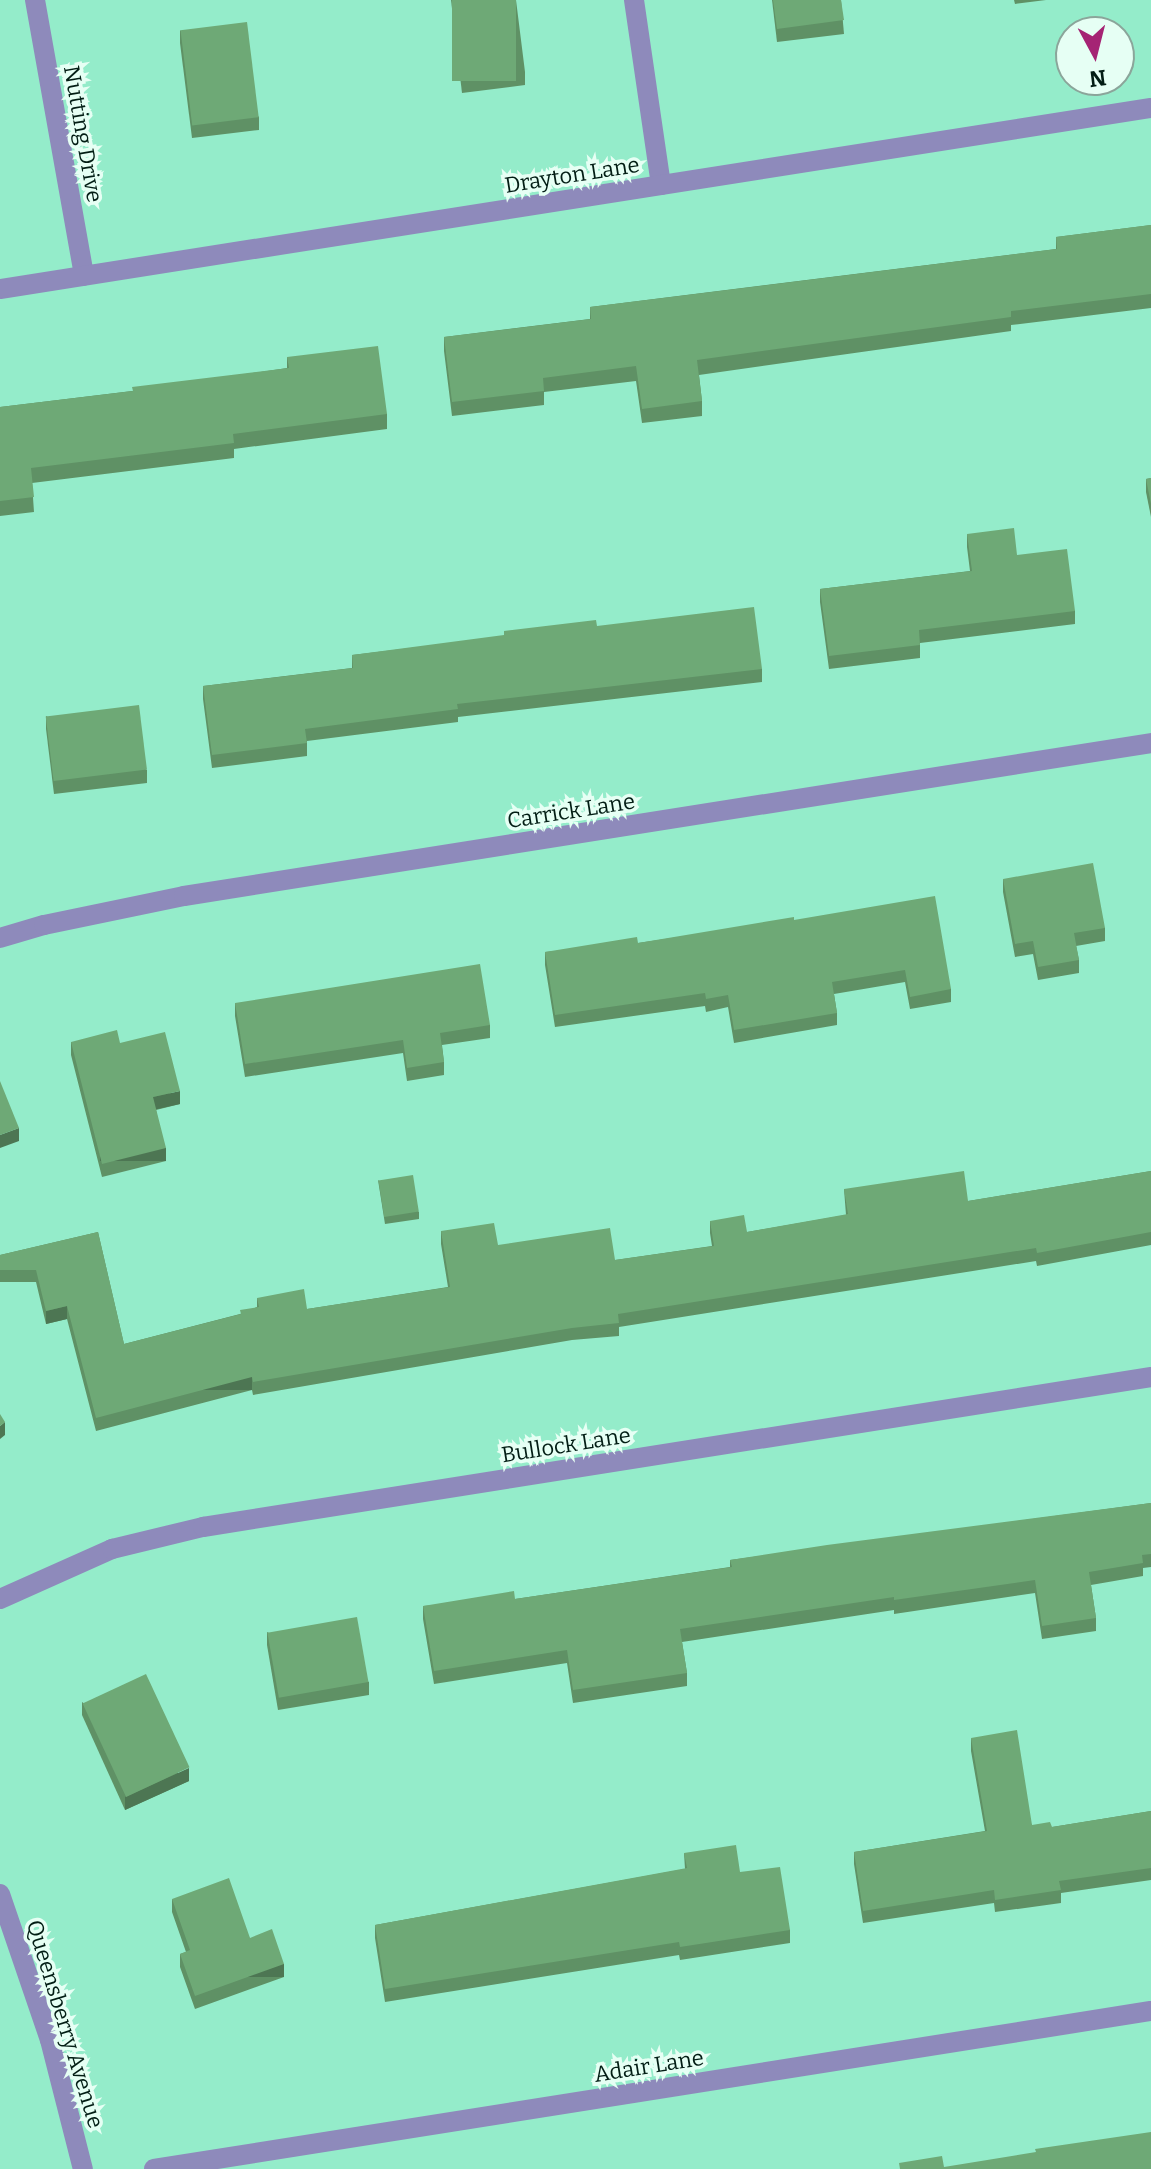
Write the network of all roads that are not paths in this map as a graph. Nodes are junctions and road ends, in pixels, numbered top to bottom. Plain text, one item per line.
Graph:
1 (35, 0) edge
2 (634, 0) edge
3 (1151, 108) edge
4 (661, 185) junction
5 (84, 276) junction
6 (0, 289) edge
7 (1151, 743) edge
8 (0, 938) edge
9 (1151, 1377) edge
10 (0, 1599) edge
11 (0, 1894) edge
12 (1151, 2011) edge
13 (83, 2169) edge
14 (154, 2169) edge

1 - 5 street, Nutting Drive
2 - 4 street
3 - 4 street, Drayton Lane
4 - 5 street, Drayton Lane
5 - 6 street, Drayton Lane
7 - 8 street, Carrick Lane
9 - 10 street, Bullock Lane
11 - 13 street, Queensberry Avenue
12 - 14 street, Adair Lane

